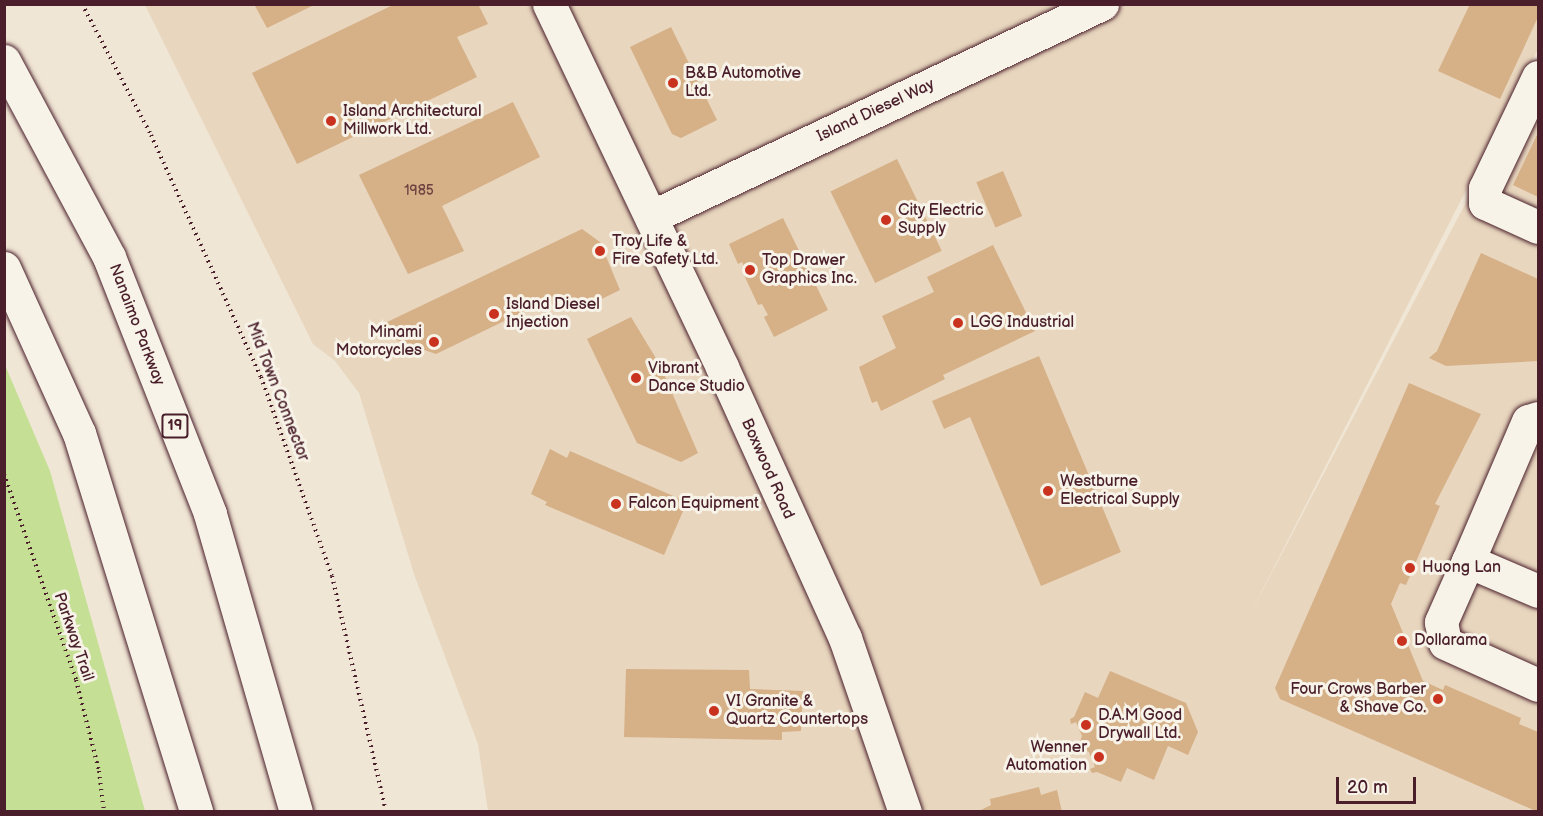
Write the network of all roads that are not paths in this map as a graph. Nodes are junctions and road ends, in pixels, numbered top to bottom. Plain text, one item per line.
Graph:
1 (549, 4) edge
2 (1102, 4) edge
3 (4, 60) edge
4 (1539, 77) edge
5 (651, 217) junction
6 (1539, 227) edge
7 (4, 268) edge
8 (1539, 418) edge
9 (1468, 561) junction
10 (1539, 591) edge
11 (1539, 685) edge
12 (196, 812) edge
13 (296, 812) edge
14 (905, 812) edge

1 - 5 main road, Boxwood Road
2 - 5 main road, Island Diesel Way
3 - 13 main road, Nanaimo Parkway / 19
4 - 6 main road
5 - 14 main road, Boxwood Road
7 - 12 main road
8 - 9 main road
9 - 10 main road
9 - 11 main road

